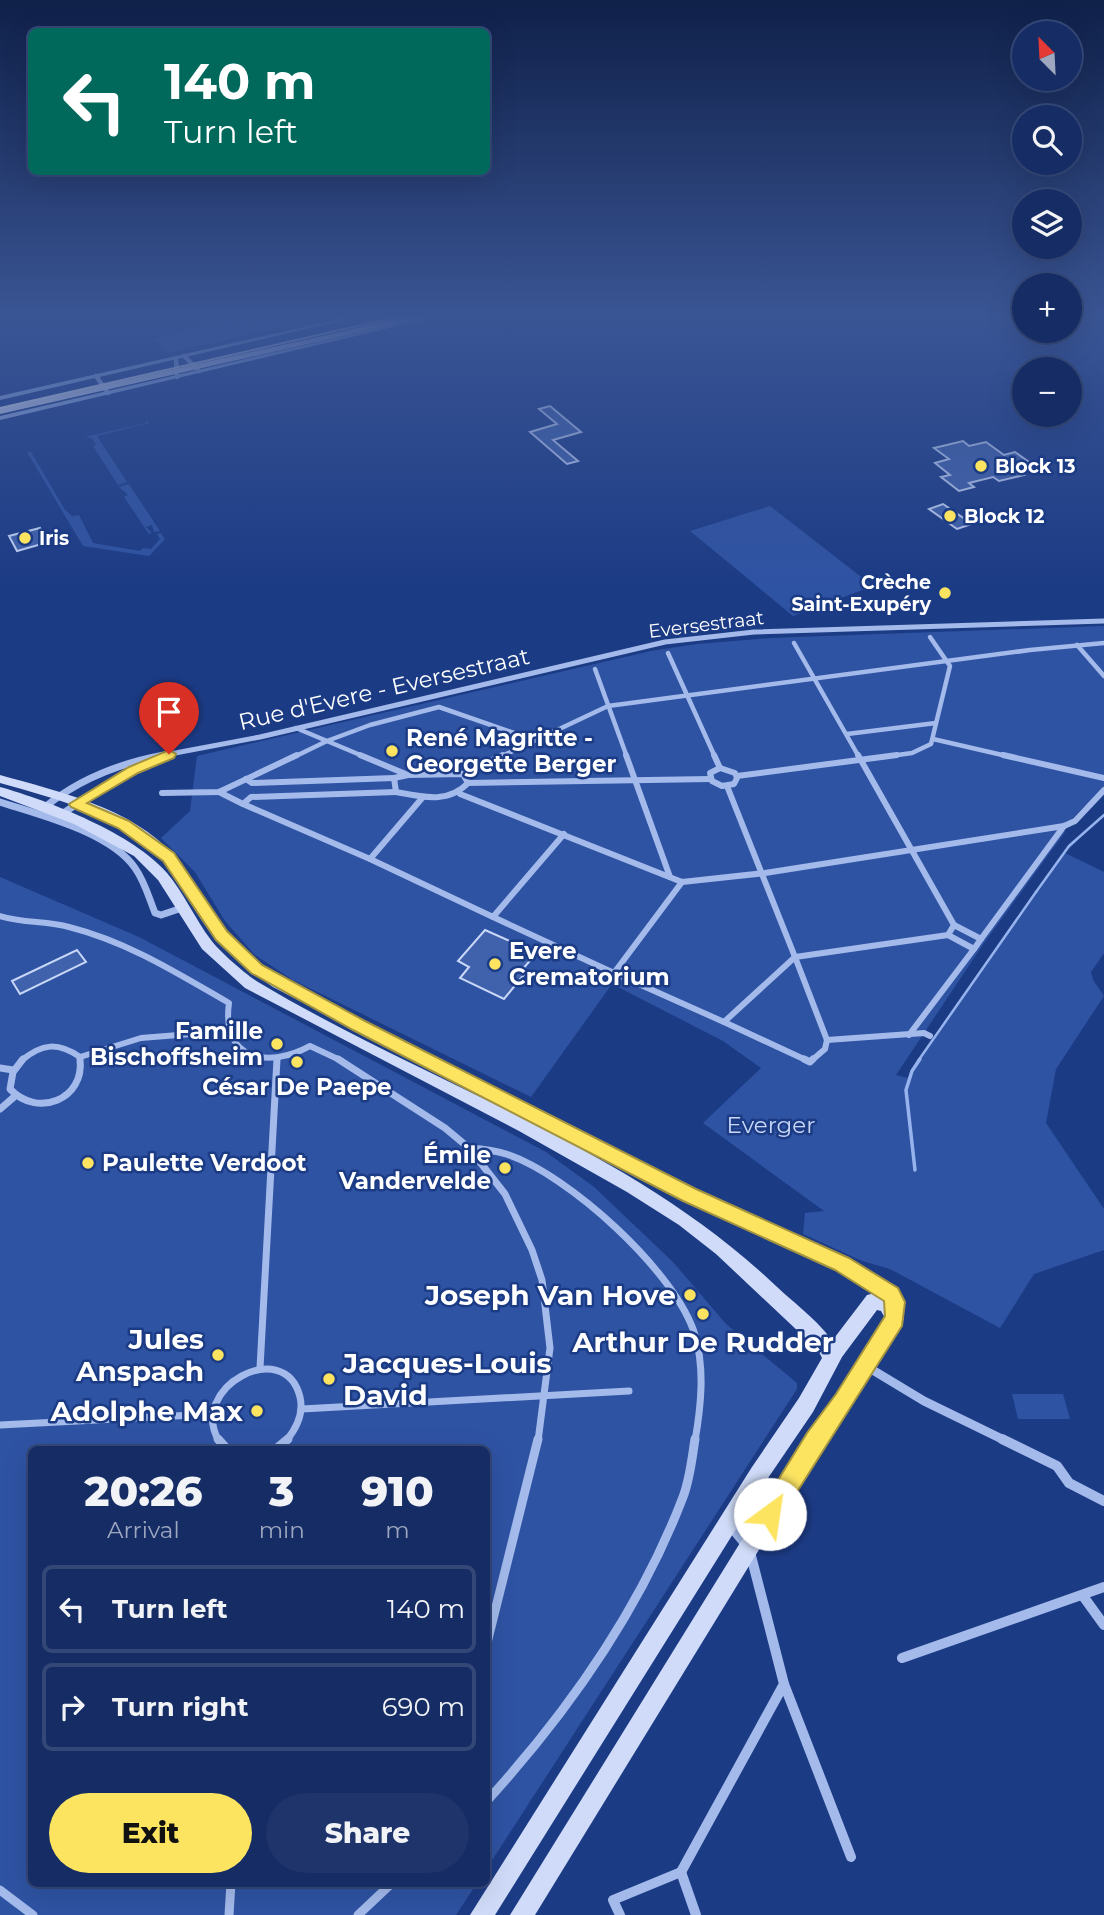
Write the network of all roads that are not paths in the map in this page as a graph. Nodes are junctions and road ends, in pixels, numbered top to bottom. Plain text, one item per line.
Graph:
1 (32, 407) edge
2 (0, 418) edge
3 (1104, 621) edge
4 (930, 637) dead end
5 (794, 643) dead end
6 (1104, 643) edge
7 (1077, 645) junction
8 (668, 653) dead end
9 (606, 655) joint
10 (948, 662) junction
11 (595, 669) dead end
12 (1104, 676) edge
13 (814, 678) junction
14 (687, 695) junction
15 (608, 706) junction
16 (936, 723) junction
17 (296, 728) junction
18 (847, 734) junction
19 (933, 739) junction
20 (327, 741) junction
21 (529, 742) junction
22 (169, 754) junction
23 (861, 759) junction
24 (720, 768) junction
25 (463, 774) junction
26 (408, 775) junction
27 (737, 776) junction
28 (394, 778) junction
29 (1104, 778) edge
30 (0, 779) edge
31 (246, 779) junction
32 (635, 779) junction
33 (710, 779) junction
34 (252, 783) junction
35 (468, 783) junction
36 (727, 786) junction
37 (1104, 790) edge
38 (0, 791) edge
39 (219, 792) junction
40 (396, 792) junction
41 (162, 793) dead end
42 (460, 794) junction
43 (57, 797) junction
44 (251, 797) junction
45 (423, 797) junction
46 (0, 802) edge
47 (76, 804) junction
48 (243, 804) junction
49 (45, 807) junction
50 (57, 818) junction
51 (1064, 826) junction
52 (564, 834) junction
53 (912, 851) junction
54 (370, 859) junction
55 (765, 873) junction
56 (670, 877) junction
57 (682, 882) junction
58 (190, 905) junction
59 (0, 916) edge
60 (494, 917) junction
61 (11, 918) junction
62 (0, 921) edge
63 (954, 926) junction
64 (948, 935) junction
65 (981, 939) junction
66 (974, 949) junction
67 (793, 957) junction
68 (614, 973) junction
69 (724, 1022) junction
70 (228, 1031) junction
71 (909, 1035) junction
72 (930, 1037) dead end
73 (827, 1040) junction
74 (80, 1057) junction
75 (277, 1058) junction
76 (0, 1068) edge
77 (13, 1070) junction
78 (15, 1097) junction
79 (0, 1109) edge
80 (469, 1148) junction
81 (895, 1319) junction
82 (832, 1359) junction
83 (865, 1366) junction
84 (260, 1368) junction
85 (629, 1391) dead end
86 (546, 1394) junction
87 (806, 1405) junction
88 (302, 1409) junction
89 (213, 1414) junction
90 (829, 1420) junction
91 (0, 1425) edge
92 (224, 1446) edge
93 (279, 1446) edge
94 (1104, 1501) edge
95 (729, 1523) junction
96 (749, 1548) junction
97 (1104, 1587) edge
98 (1083, 1596) junction
99 (1104, 1625) edge
100 (490, 1631) edge
101 (902, 1658) dead end
102 (784, 1684) junction
103 (490, 1797) edge
104 (851, 1857) dead end
105 (681, 1872) junction
106 (231, 1887) edge
107 (383, 1887) edge
108 (387, 1887) edge
109 (0, 1890) edge
110 (378, 1894) junction
111 (33, 1915) edge
112 (229, 1915) edge
113 (358, 1915) edge
114 (482, 1915) edge
115 (522, 1915) edge
116 (620, 1915) edge
117 (696, 1915) edge

1 - 2 street
3 - 9 street, Eversestraat
4 - 10 street
5 - 13 street
6 - 7 street
7 - 10 street
7 - 12 street
8 - 14 street
9 - 17 street, Rue d'Evere - Eversestraat
10 - 13 street
10 - 16 street
11 - 15 street
13 - 14 street
13 - 18 street
14 - 15 street
14 - 24 street
15 - 21 street
15 - 32 street
16 - 18 street
16 - 19 street
17 - 20 street
17 - 22 street, Rue d'Evere - Eversestraat
18 - 23 street
19 - 23 street
19 - 29 street
20 - 21 street
20 - 26 street
20 - 31 street
21 - 25 street
22 - 43 street, Rue d'Evere - Eversestraat
22 - 47 street, Rue d'Evere - Eversestraat
23 - 27 street
23 - 53 street
24 - 27 street
24 - 33 street
25 - 26 street
25 - 35 street
26 - 28 street
27 - 36 street
28 - 34 street
28 - 40 street
30 - 43 main road
31 - 34 street
31 - 39 street
32 - 33 street
32 - 35 street
32 - 56 street
33 - 36 street
34 - 44 street
35 - 42 street
36 - 55 street
37 - 51 street
38 - 49 main road
39 - 41 street
39 - 48 street
40 - 44 street
40 - 45 street
42 - 45 street
42 - 52 street
43 - 47 main road
43 - 49 street, Rue d'Evere - Eversestraat
44 - 48 street
45 - 54 street
46 - 50 street
47 - 50 street, Rue d'Evere - Eversestraat
47 - 58 main road
48 - 54 street
49 - 50 main road
50 - 58 main road
50 - 58 street
51 - 53 street
51 - 65 street
52 - 56 street
52 - 60 street
53 - 55 street
53 - 63 street
54 - 60 street
55 - 57 street
55 - 67 street
56 - 57 street
57 - 68 street
58 - 81 main road
58 - 82 main road
59 - 61 street
60 - 68 street
61 - 62 street
61 - 70 street
63 - 64 street
63 - 65 street
64 - 66 street
64 - 67 street
65 - 66 street
66 - 71 street
67 - 69 street
67 - 73 street
68 - 69 street
69 - 73 street
70 - 74 street
70 - 75 street
71 - 72 street
71 - 73 street
74 - 77 street
74 - 78 street
75 - 80 street
75 - 84 street
76 - 77 street
77 - 78 street
78 - 79 street
80 - 86 street
80 - 103 street
81 - 82 main road
81 - 83 main road
82 - 87 main road
83 - 90 main road
83 - 94 street
84 - 88 street
84 - 89 street
85 - 86 street
86 - 88 street
86 - 100 street
87 - 90 main road
87 - 95 main road
88 - 93 street
89 - 91 street
89 - 92 street
90 - 96 main road
95 - 96 street
95 - 114 main road
96 - 102 street
96 - 115 main road
97 - 98 street
98 - 99 street
98 - 101 street
102 - 104 street
102 - 105 street
105 - 116 street
105 - 117 street
106 - 112 street
107 - 110 street
108 - 110 street
109 - 111 street
110 - 113 street

